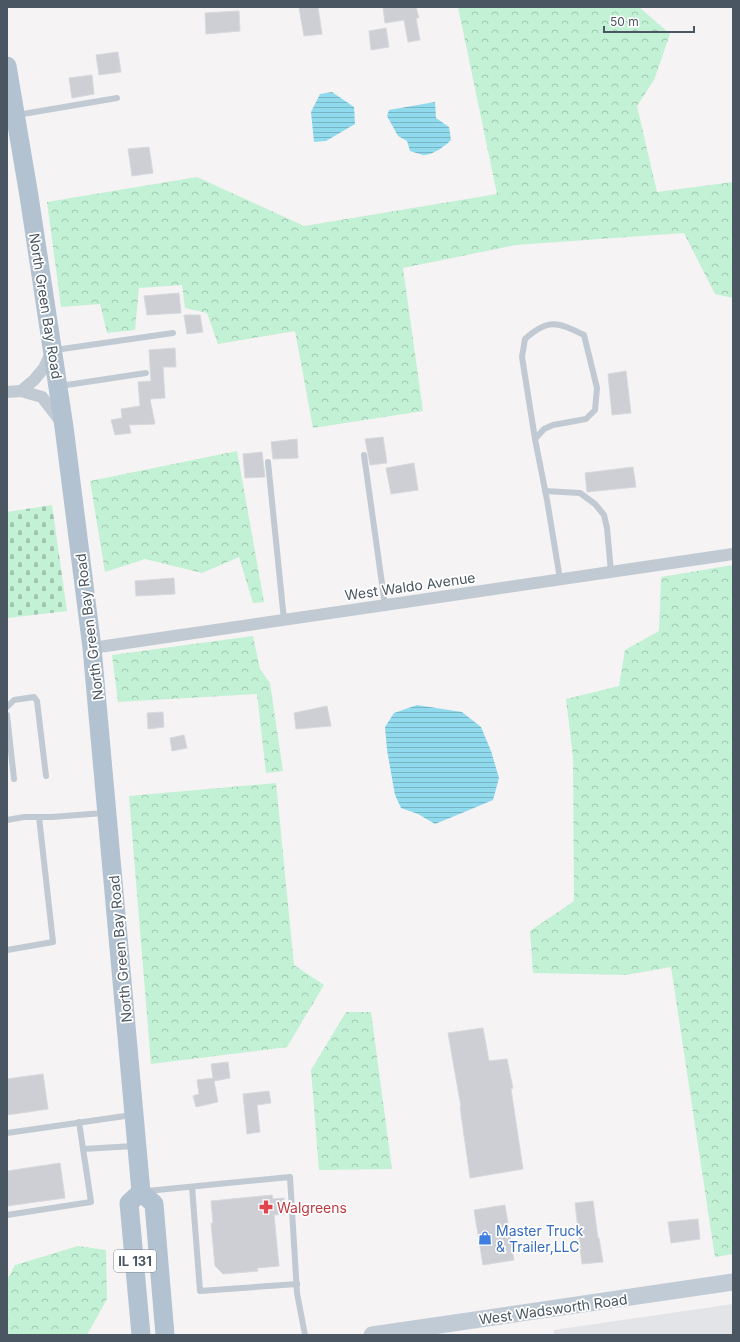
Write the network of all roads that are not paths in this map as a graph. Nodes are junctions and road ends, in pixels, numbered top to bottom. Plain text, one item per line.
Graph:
1 (7, 66) edge
2 (117, 98) dead end
3 (15, 115) junction
4 (14, 141) edge
5 (173, 332) dead end
6 (53, 350) junction
7 (146, 373) dead end
8 (58, 386) junction
9 (21, 391) junction
10 (7, 392) edge
11 (64, 427) junction
12 (535, 440) junction
13 (364, 455) dead end
14 (268, 462) dead end
15 (545, 491) junction
16 (733, 554) edge
17 (611, 572) junction
18 (560, 580) junction
19 (385, 605) junction
20 (284, 620) junction
21 (92, 648) junction
22 (14, 700) junction
23 (7, 701) edge
24 (7, 707) edge
25 (7, 715) edge
26 (46, 776) dead end
27 (14, 779) dead end
28 (108, 812) junction
29 (39, 817) junction
30 (7, 820) edge
31 (7, 950) edge
32 (135, 1115) junction
33 (79, 1122) junction
34 (7, 1133) edge
35 (138, 1146) junction
36 (83, 1149) junction
37 (192, 1187) junction
38 (142, 1192) junction
39 (7, 1215) edge
40 (733, 1282) edge
41 (297, 1284) junction
42 (141, 1335) edge
43 (165, 1335) edge
44 (304, 1335) edge
45 (372, 1335) edge

1 - 3 main road, North Green Bay Road
2 - 3 lane
3 - 4 main road, North Green Bay Road
4 - 6 main road, North Green Bay Road
5 - 6 lane
6 - 8 main road, North Green Bay Road
6 - 9 street
7 - 8 lane
8 - 11 main road, North Green Bay Road
9 - 10 street
9 - 11 street
11 - 21 main road, North Green Bay Road
12 - 12 lane
12 - 15 lane
13 - 19 lane
14 - 20 lane
15 - 17 lane
15 - 18 lane
16 - 17 street, West Waldo Avenue
17 - 18 street, West Waldo Avenue
18 - 19 street, West Waldo Avenue
19 - 20 street, West Waldo Avenue
20 - 21 street, West Waldo Avenue
21 - 28 main road, North Green Bay Road
22 - 23 lane
22 - 24 lane
22 - 26 lane
25 - 27 lane
28 - 29 lane
28 - 32 main road, North Green Bay Road
29 - 30 lane
29 - 31 lane
32 - 33 lane
32 - 35 main road, North Green Bay Road
33 - 34 lane
33 - 36 lane
35 - 36 lane
35 - 38 main road, North Green Bay Road
36 - 39 lane
37 - 38 lane
37 - 41 lane
37 - 41 lane
38 - 42 main road, IL 131
38 - 43 main road, IL 131
40 - 45 main road, West Wadsworth Road
41 - 44 lane

